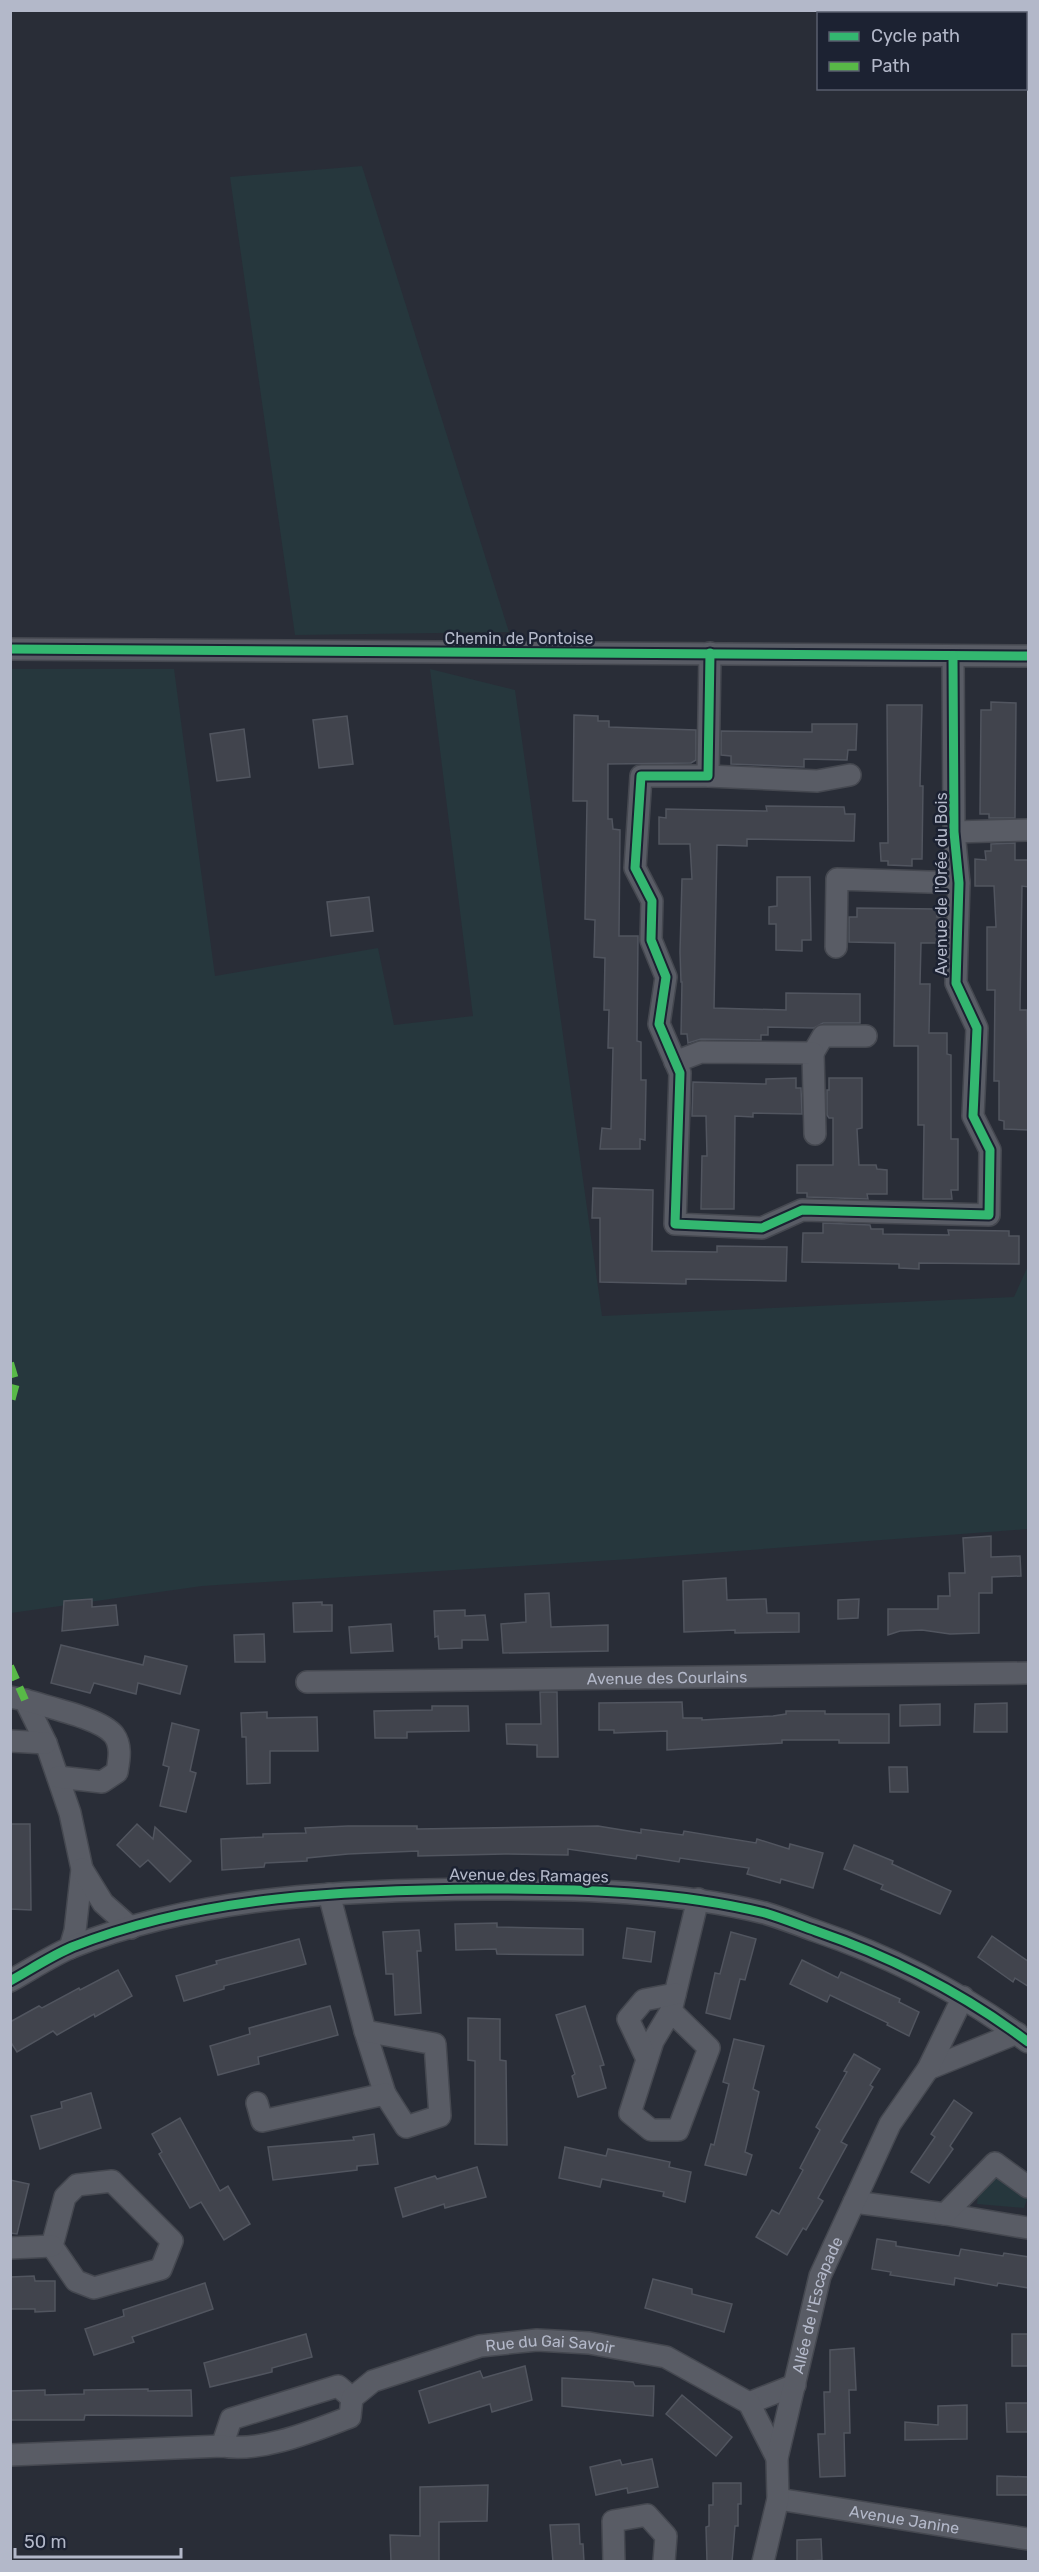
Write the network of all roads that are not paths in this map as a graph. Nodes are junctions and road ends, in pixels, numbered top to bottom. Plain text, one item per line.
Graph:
1 (10, 649) edge
2 (710, 653) junction
3 (953, 656) junction
4 (1029, 656) edge
5 (850, 775) dead end
6 (708, 776) junction
7 (1029, 830) edge
8 (954, 832) junction
9 (959, 883) junction
10 (836, 947) dead end
11 (866, 1036) dead end
12 (813, 1053) junction
13 (675, 1062) junction
14 (815, 1134) dead end
15 (1029, 1673) edge
16 (307, 1682) dead end
17 (18, 1698) edge
18 (10, 1740) edge
19 (46, 1743) junction
20 (58, 1777) junction
21 (82, 1869) junction
22 (329, 1894) junction
23 (698, 1899) junction
24 (131, 1928) junction
25 (70, 1948) junction
26 (10, 1981) edge
27 (963, 1997) junction
28 (673, 2003) junction
29 (365, 2031) junction
30 (1023, 2037) edge
31 (647, 2059) junction
32 (928, 2069) junction
33 (385, 2094) junction
34 (257, 2103) dead end
35 (1029, 2187) edge
36 (854, 2202) junction
37 (945, 2214) junction
38 (1029, 2228) edge
39 (52, 2246) junction
40 (10, 2248) edge
41 (795, 2385) junction
42 (352, 2398) junction
43 (749, 2403) junction
44 (222, 2446) junction
45 (10, 2455) edge
46 (777, 2458) junction
47 (778, 2499) junction
48 (1029, 2539) edge
49 (614, 2562) edge
50 (664, 2562) edge
51 (763, 2562) edge

1 - 2 street, Chemin de Pontoise
2 - 3 street, Chemin de Pontoise
2 - 6 street
3 - 4 street, Chemin de Pontoise
3 - 8 street, Avenue de l'Orée du Bois
5 - 6 street
6 - 13 street, Avenue de l'Orée du Bois
7 - 8 street
8 - 9 street, Avenue de l'Orée du Bois
9 - 10 street
9 - 13 street, Avenue de l'Orée du Bois
11 - 12 street
12 - 13 street
12 - 14 street
15 - 16 street, Avenue des Courlains
17 - 19 street
17 - 20 street
18 - 19 street
19 - 20 street
20 - 21 street
21 - 24 street
21 - 25 street
22 - 23 street, Avenue des Ramages
22 - 24 street, Avenue des Ramages
22 - 29 street
23 - 27 street, Avenue des Ramages
23 - 28 street
24 - 25 street, Avenue des Ramages
25 - 26 street, Avenue des Ramages
27 - 30 street, Avenue des Ramages
27 - 32 street, Allée de l'Escapade
28 - 31 street
28 - 31 street
28 - 31 street
29 - 33 street
29 - 33 street
30 - 32 street
32 - 36 street, Allée de l'Escapade
33 - 34 street
35 - 37 street
36 - 37 street
36 - 41 street, Allée de l'Escapade
37 - 38 street
39 - 39 street
39 - 40 street
41 - 43 street
41 - 46 street, Allée de l'Escapade
42 - 43 street, Rue du Gai Savoir
42 - 44 street, Rue du Gai Savoir
42 - 44 street
43 - 46 street
44 - 45 street, Rue du Gai Savoir
46 - 47 street, Allée de l'Escapade
47 - 48 street, Avenue Janine
47 - 51 street, Allée de l'Escapade
49 - 50 street

